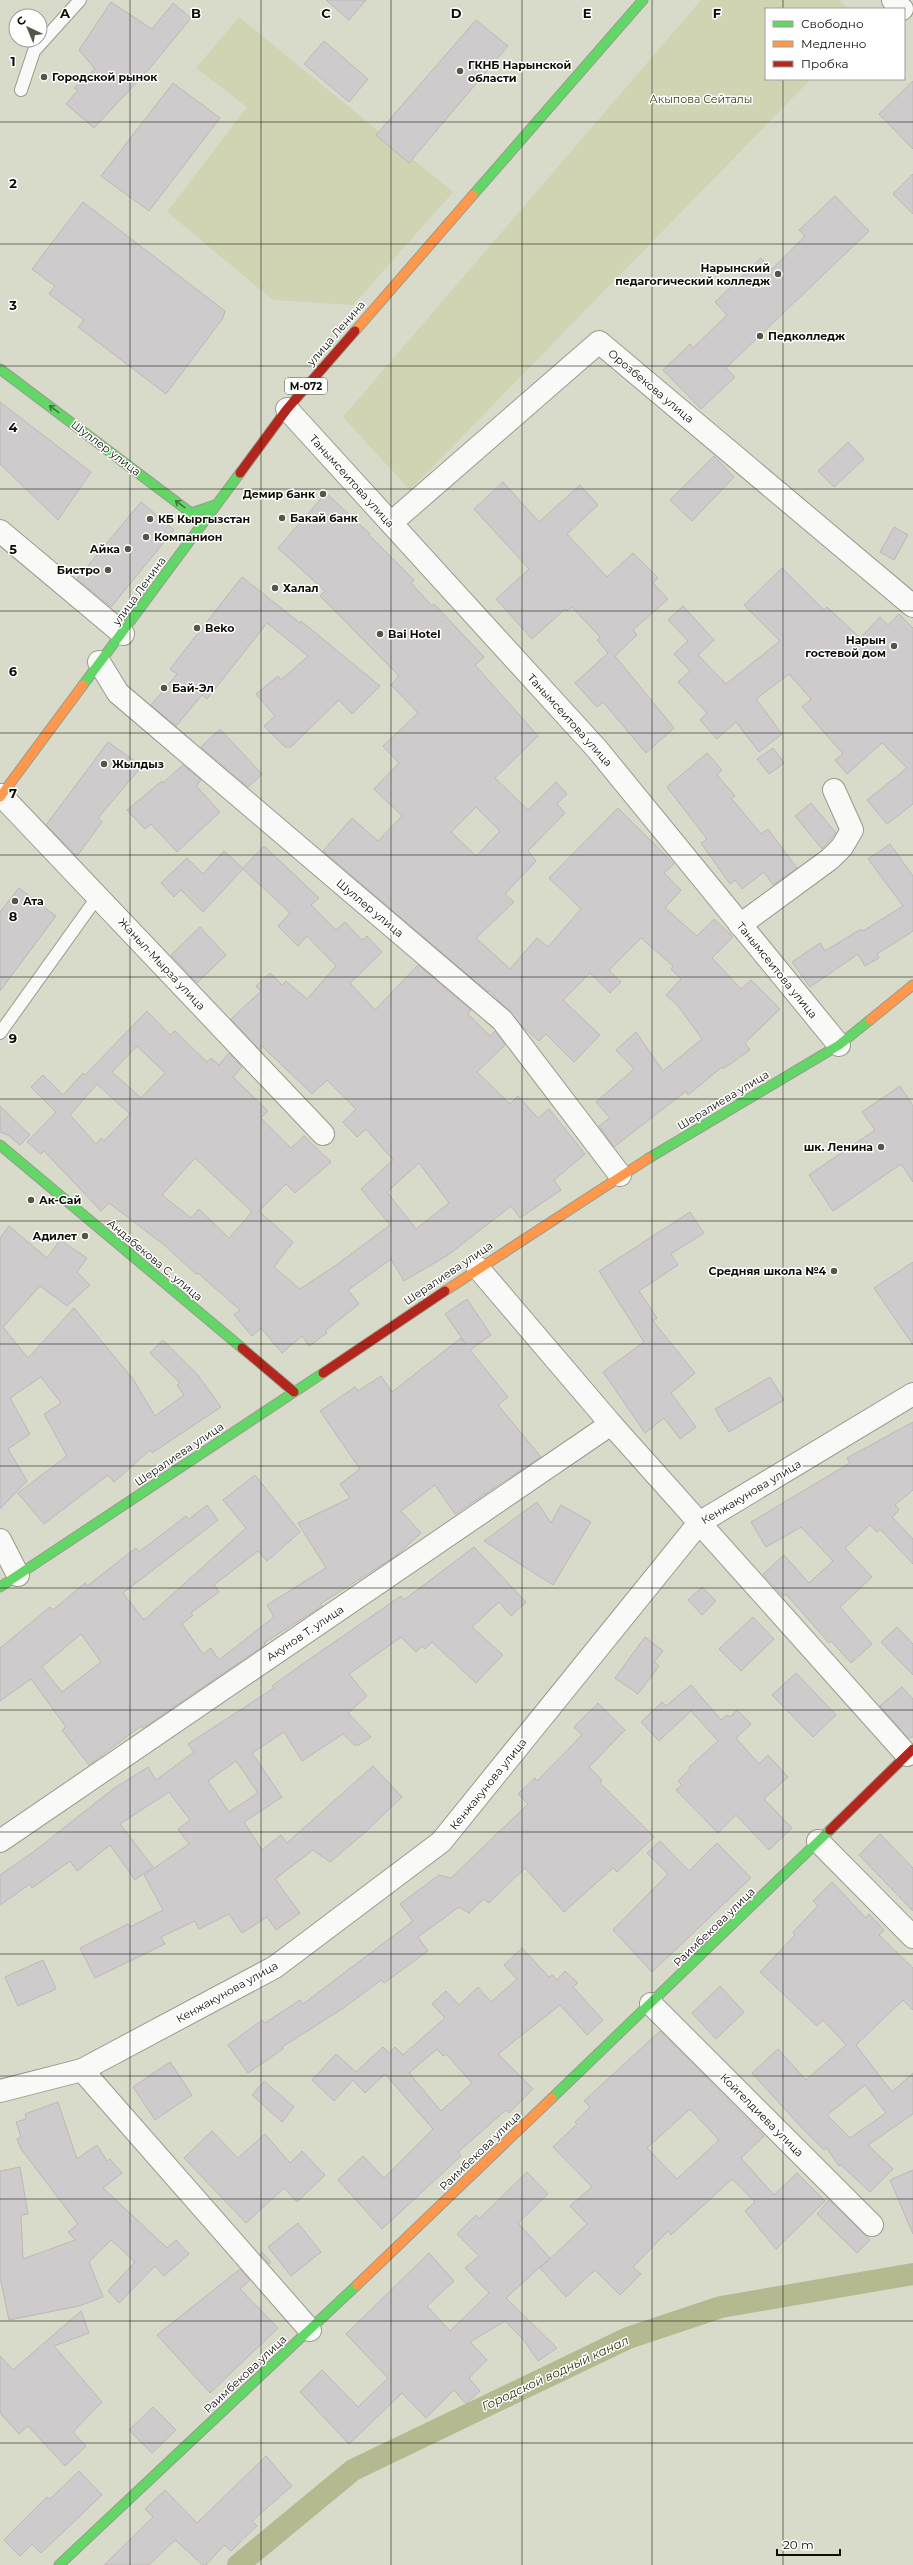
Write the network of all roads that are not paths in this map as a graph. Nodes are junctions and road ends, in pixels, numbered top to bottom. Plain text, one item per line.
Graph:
1 (80, 0) edge
2 (643, 0) edge
3 (905, 11) edge
4 (913, 19) edge
5 (21, 90) dead end
6 (0, 369) edge
7 (287, 408) junction
8 (215, 506) junction
9 (391, 523) junction
10 (0, 531) edge
11 (913, 606) edge
12 (123, 634) junction
13 (99, 662) junction
14 (834, 790) dead end
15 (1, 796) edge
16 (98, 896) junction
17 (740, 925) junction
18 (913, 986) edge
19 (0, 1033) edge
20 (839, 1045) junction
21 (323, 1134) dead end
22 (0, 1145) edge
23 (620, 1175) junction
24 (478, 1268) junction
25 (294, 1392) junction
26 (913, 1394) edge
27 (611, 1424) junction
28 (700, 1523) junction
29 (0, 1540) edge
30 (18, 1575) junction
31 (0, 1587) edge
32 (910, 1752) edge
33 (0, 1841) edge
34 (818, 1841) junction
35 (913, 1937) edge
36 (651, 2004) junction
37 (82, 2070) junction
38 (0, 2091) edge
39 (872, 2225) dead end
40 (310, 2330) junction
41 (59, 2565) edge

1 - 5 lane
2 - 7 street, улица Ленина / М-072
3 - 4 street
8 -> 6 street, Шуллер улица
7 - 8 street, улица Ленина / М-072
7 - 9 street, Танымсеитова улица
8 - 12 street, улица Ленина / М-072
9 - 11 street, Орозбекова улица
9 - 17 street, Танымсеитова улица
10 - 12 street
12 - 13 street, улица Ленина / М-072
13 - 15 street, улица Ленина / М-072
13 - 23 street, Шуллер улица
14 - 17 street
15 - 16 street, Жаныл-Мырза улица
16 - 19 lane
16 - 21 street, Жаныл-Мырза улица
17 - 20 street, Танымсеитова улица
18 - 20 street, Шералиева улица
20 - 23 street, Шералиева улица
22 - 25 street, Андабекова С. улица
23 - 24 street, Шералиева улица
24 - 25 street, Шералиева улица
24 - 27 street
25 - 30 street, Шералиева улица
26 - 28 street, Кенжакунова улица
27 - 28 street
27 - 33 street, Акунов Т. улица
28 - 32 street
28 - 37 street, Кенжакунова улица
29 - 30 street
30 - 31 street, Шералиева улица
32 - 34 street, Раимбекова улица
34 - 35 street
34 - 36 street, Раимбекова улица
36 - 39 street, Койгелдиева улица
36 - 40 street, Раимбекова улица
37 - 38 street, Кенжакунова улица
37 - 40 street
40 - 41 street, Раимбекова улица

